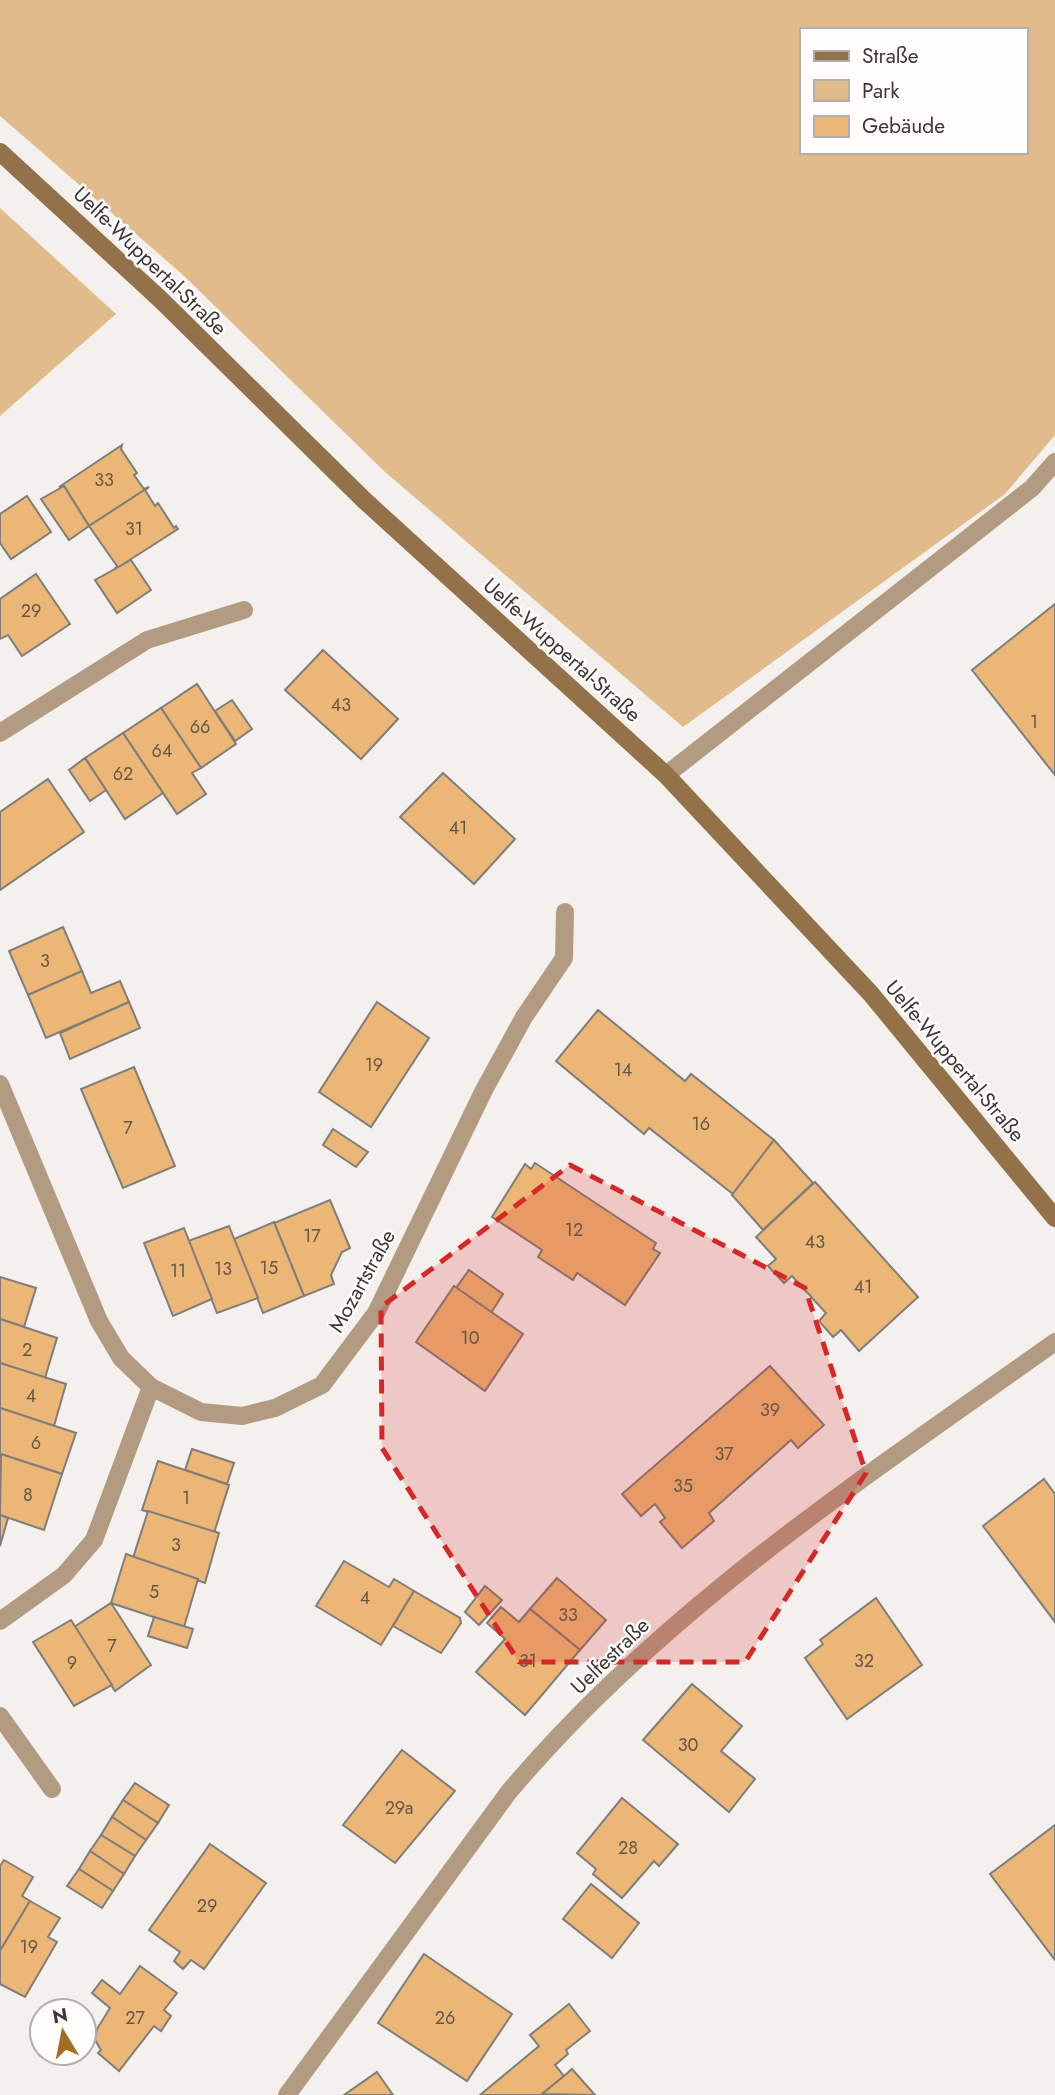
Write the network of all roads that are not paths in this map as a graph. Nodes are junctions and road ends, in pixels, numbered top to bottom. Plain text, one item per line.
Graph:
1 (0, 152) edge
2 (1055, 462) edge
3 (244, 610) dead end
4 (0, 733) edge
5 (666, 775) junction
6 (565, 912) dead end
7 (0, 1084) edge
8 (1055, 1218) edge
9 (1055, 1342) edge
10 (151, 1387) junction
11 (0, 1621) edge
12 (0, 1716) edge
13 (52, 1789) dead end
14 (287, 2095) edge

1 - 5 main road, Uelfe-Wuppertal-Straße
2 - 5 street
3 - 4 street
5 - 8 main road, Uelfe-Wuppertal-Straße
6 - 10 street, Mozartstraße
7 - 10 street, Mozartstraße
9 - 14 street, Uelfestraße
10 - 11 street
12 - 13 street

